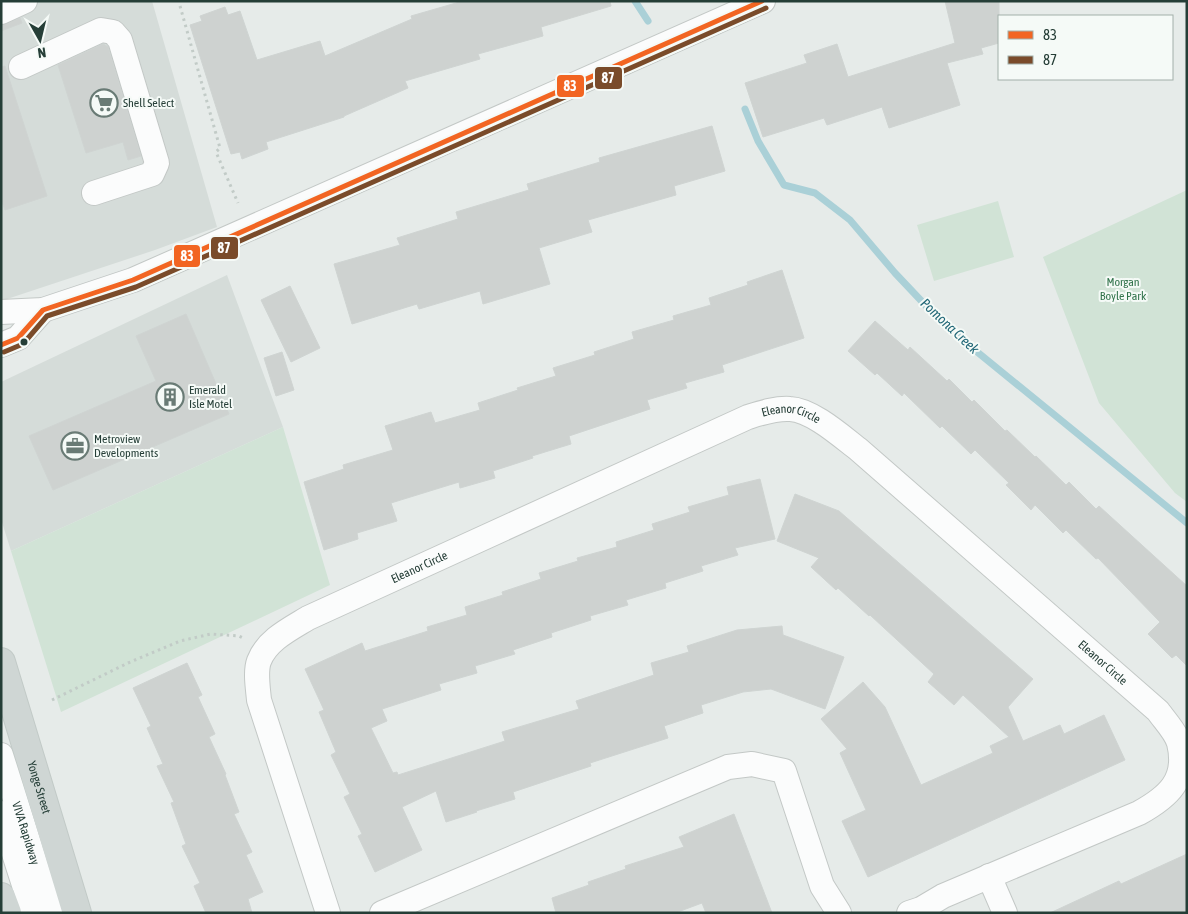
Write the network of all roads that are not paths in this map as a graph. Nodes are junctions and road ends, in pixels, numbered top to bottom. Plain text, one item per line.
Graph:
1 (25, 1) edge
2 (763, 1) edge
3 (1, 12) edge
4 (21, 67) dead end
5 (94, 193) dead end
6 (43, 310) junction
7 (1, 312) edge
8 (1, 345) edge
9 (1, 662) edge
10 (1, 755) edge
11 (1, 813) edge
12 (989, 876) junction
13 (1, 897) edge
14 (6, 913) edge
15 (33, 913) edge
16 (51, 913) edge
17 (77, 913) edge
18 (328, 913) edge
19 (382, 913) edge
20 (839, 913) edge
21 (909, 913) edge
22 (1005, 913) edge

1 - 3 street
2 - 6 street
4 - 5 street
6 - 7 street
6 - 8 street
9 - 17 main road, Yonge Street
10 - 16 street, VIVA Rapidway
11 - 15 street, VIVA Rapidway
12 - 18 street, Eleanor Circle
12 - 21 street, Eleanor Circle
12 - 22 street
13 - 14 main road
19 - 20 street

